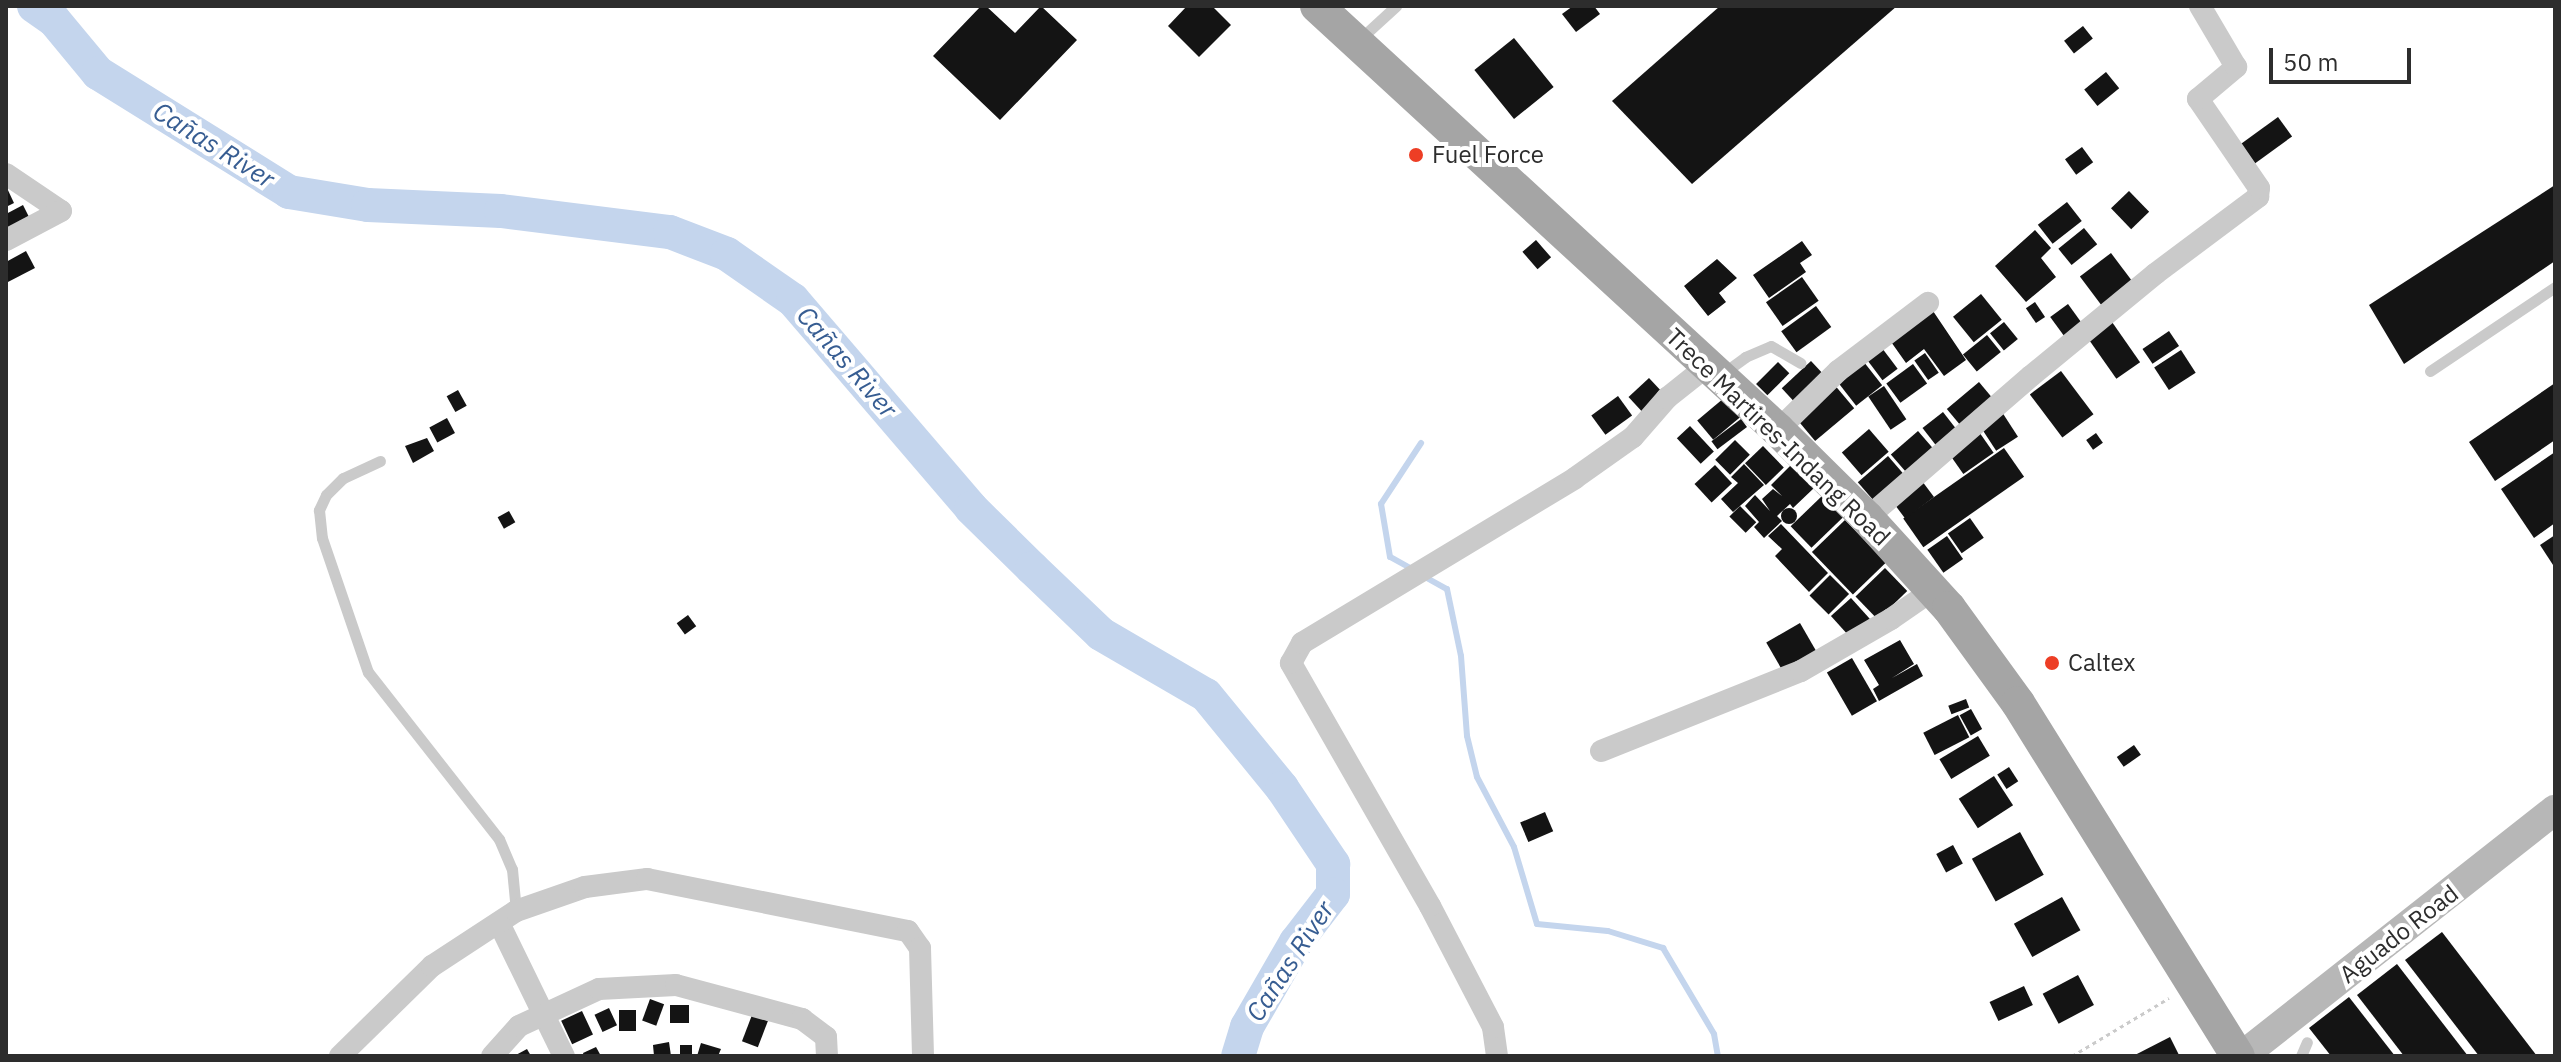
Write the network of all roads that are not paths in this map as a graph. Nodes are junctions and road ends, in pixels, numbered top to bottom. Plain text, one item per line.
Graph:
1 (1317, 6) edge
2 (1396, 6) edge
3 (2200, 6) edge
4 (1356, 42) junction
5 (6, 174) edge
6 (6, 240) edge
7 (2555, 287) edge
8 (1928, 303) dead end
9 (1800, 363) dead end
10 (2430, 371) dead end
11 (1712, 372) junction
12 (1778, 430) junction
13 (380, 461) dead end
14 (1867, 518) junction
15 (1933, 590) junction
16 (1601, 751) dead end
17 (2555, 810) edge
18 (508, 917) junction
19 (543, 1012) junction
20 (2307, 1042) dead end
21 (340, 1056) edge
22 (492, 1056) edge
23 (564, 1056) edge
24 (827, 1056) edge
25 (923, 1056) edge
26 (1497, 1056) edge
27 (2240, 1056) edge
28 (2301, 1056) edge

1 - 4 main road, Trece Martires-Indang Road
2 - 4 lane
3 - 14 street
4 - 11 main road, Trece Martires-Indang Road
5 - 6 street
7 - 10 lane
8 - 12 street
9 - 11 lane
11 - 12 main road, Trece Martires-Indang Road
11 - 26 street
12 - 14 main road, Trece Martires-Indang Road
13 - 18 lane
14 - 15 main road, Trece Martires-Indang Road
15 - 16 street
15 - 27 main road, Trece Martires-Indang Road
17 - 27 street, Aguado Road
18 - 19 street
18 - 21 street
18 - 25 street
19 - 22 street
19 - 23 street
19 - 24 street
20 - 28 lane

